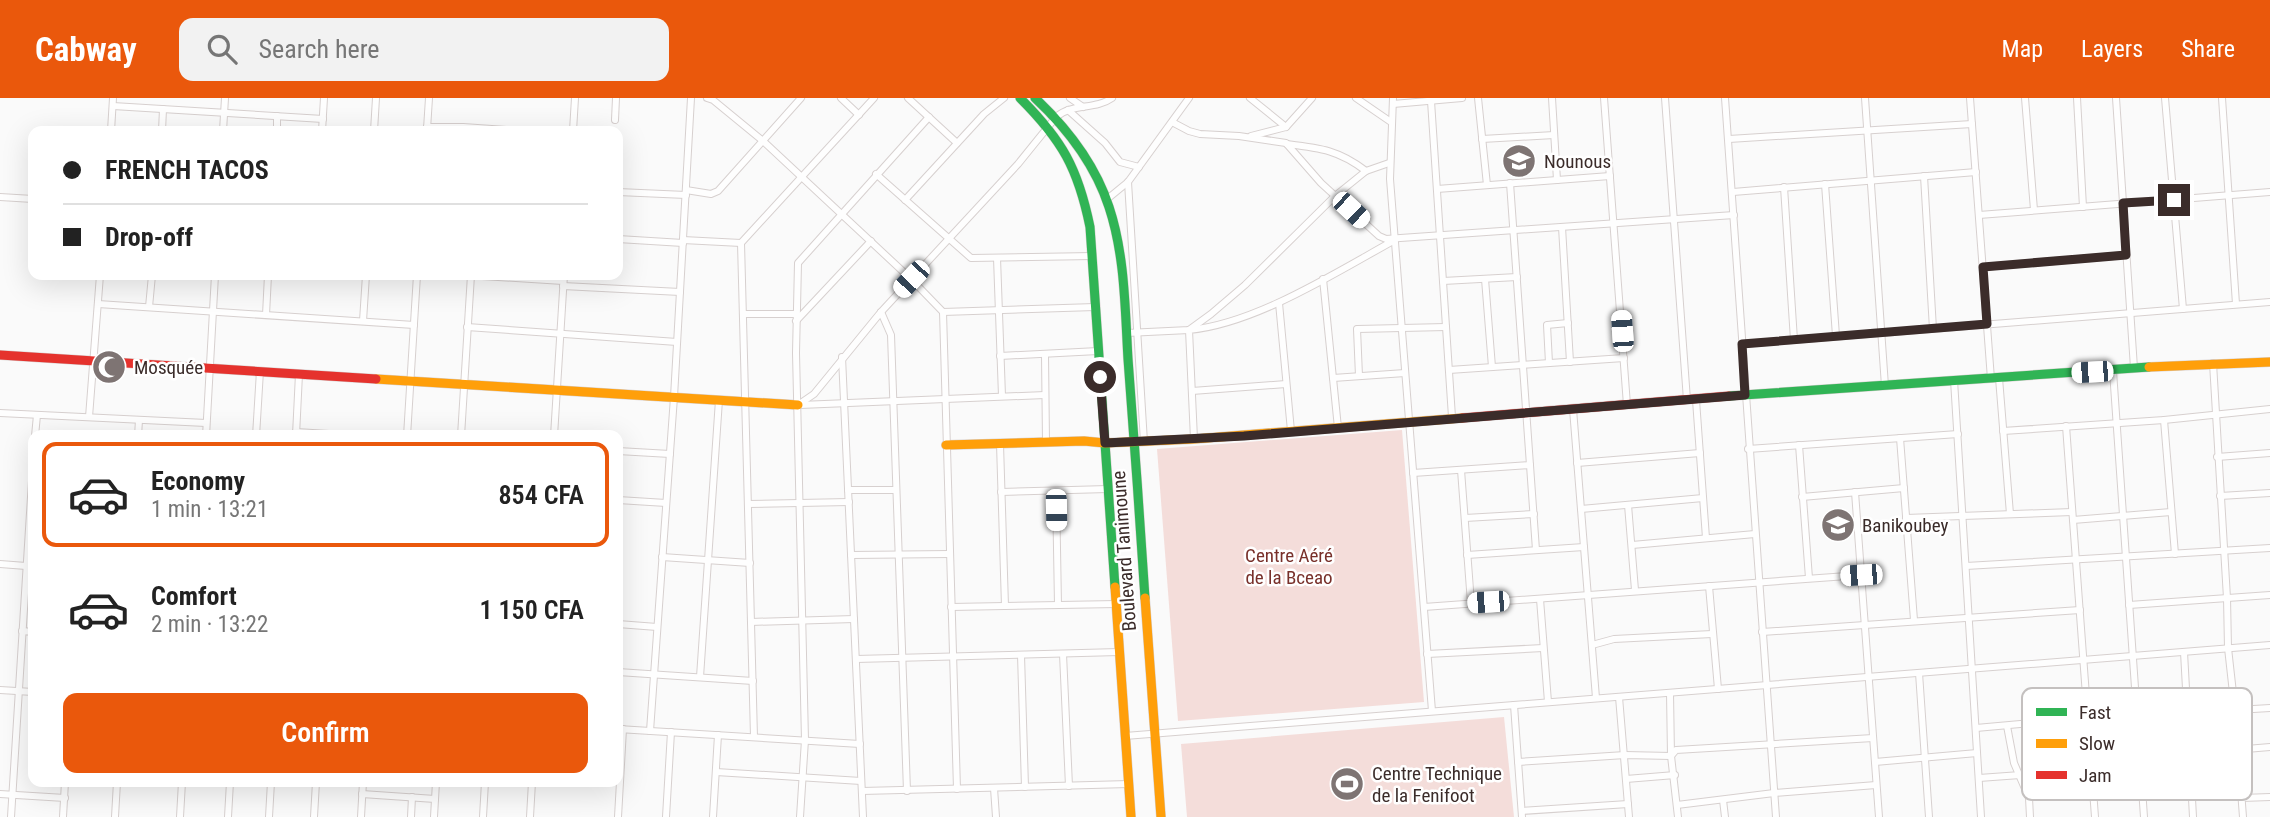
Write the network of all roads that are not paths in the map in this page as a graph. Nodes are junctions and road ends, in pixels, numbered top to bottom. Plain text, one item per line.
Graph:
1 (225, 98) edge
2 (324, 98) edge
3 (376, 98) edge
4 (429, 98) edge
5 (575, 98) edge
6 (616, 98) edge
7 (691, 98) edge
8 (707, 98) edge
9 (800, 98) edge
10 (841, 98) edge
11 (874, 98) edge
12 (908, 98) edge
13 (1004, 98) edge
14 (1020, 98) edge
15 (1035, 98) edge
16 (1070, 98) edge
17 (1112, 98) edge
18 (1189, 98) edge
19 (1250, 98) edge
20 (1312, 98) edge
21 (1356, 98) edge
22 (1462, 98) edge
23 (1478, 98) edge
24 (1552, 98) edge
25 (1604, 98) edge
26 (1665, 98) edge
27 (1725, 98) edge
28 (1865, 98) edge
29 (1970, 98) edge
30 (2025, 98) edge
31 (2077, 98) edge
32 (2116, 98) edge
33 (2165, 98) edge
34 (2222, 98) edge
35 (1393, 101) edge
36 (1431, 101) junction
37 (113, 102) edge
38 (1083, 107) junction
39 (163, 109) junction
40 (1068, 110) junction
41 (224, 113) junction
42 (859, 115) junction
43 (277, 116) junction
44 (929, 117) junction
45 (1056, 117) junction
46 (323, 119) junction
47 (615, 120) dead end
48 (1172, 122) junction
49 (1391, 122) junction
50 (1972, 124) junction
51 (111, 126) edge
52 (162, 126) edge
53 (223, 126) edge
54 (276, 126) edge
55 (322, 126) edge
56 (374, 126) edge
57 (427, 126) edge
58 (573, 126) edge
59 (1048, 126) junction
60 (1286, 127) junction
61 (1868, 131) junction
62 (1554, 135) junction
63 (1239, 136) junction
64 (1482, 139) junction
65 (1728, 139) junction
66 (763, 141) junction
67 (957, 143) junction
68 (1286, 144) junction
69 (1390, 163) junction
70 (1139, 167) junction
71 (1366, 171) junction
72 (1976, 172) junction
73 (876, 174) junction
74 (1610, 176) junction
75 (1924, 176) junction
76 (802, 178) junction
77 (1557, 180) junction
78 (1871, 181) junction
79 (1128, 182) junction
80 (1510, 183) junction
81 (1825, 184) junction
82 (1487, 185) junction
83 (1784, 187) junction
84 (1437, 189) junction
85 (1733, 191) junction
86 (623, 192) edge
87 (686, 192) junction
88 (2270, 192) edge
89 (2229, 195) junction
90 (1335, 196) junction
91 (0, 197) edge
92 (28, 199) edge
93 (905, 200) junction
94 (1106, 200) junction
95 (2174, 200) junction
96 (2123, 203) junction
97 (2083, 206) junction
98 (2034, 210) junction
99 (841, 214) junction
100 (1734, 215) junction
101 (1979, 215) junction
102 (1675, 219) junction
103 (1614, 223) junction
104 (1562, 227) junction
105 (1514, 231) junction
106 (1440, 236) junction
107 (623, 239) edge
108 (948, 239) junction
109 (1394, 240) junction
110 (683, 241) junction
111 (871, 241) junction
112 (741, 243) junction
113 (2126, 255) junction
114 (1093, 256) junction
115 (997, 258) junction
116 (1983, 267) junction
117 (1517, 277) junction
118 (911, 279) junction
119 (1322, 279) junction
120 (1485, 279) junction
121 (100, 280) edge
122 (152, 280) edge
123 (215, 280) edge
124 (268, 280) edge
125 (366, 280) edge
126 (417, 280) edge
127 (469, 280) edge
128 (563, 281) edge
129 (1443, 281) junction
130 (680, 292) junction
131 (2270, 302) edge
132 (1279, 303) junction
133 (98, 304) junction
134 (2236, 304) junction
135 (149, 307) junction
136 (1095, 307) junction
137 (2183, 309) junction
138 (999, 311) junction
139 (214, 312) junction
140 (881, 312) junction
141 (943, 312) junction
142 (2131, 313) junction
143 (743, 314) junction
144 (266, 315) junction
145 (796, 317) junction
146 (363, 321) junction
147 (1567, 323) junction
148 (1987, 324) junction
149 (414, 325) junction
150 (467, 327) junction
151 (1446, 327) junction
152 (1401, 328) junction
153 (1933, 329) junction
154 (1189, 330) junction
155 (560, 333) junction
156 (1132, 333) junction
157 (1881, 333) junction
158 (1836, 336) junction
159 (1794, 340) junction
160 (677, 342) junction
161 (1742, 344) junction
162 (1098, 351) junction
163 (0, 355) edge
164 (1045, 355) junction
165 (1000, 356) junction
166 (842, 357) junction
167 (1624, 358) junction
168 (93, 361) junction
169 (1570, 362) junction
170 (2270, 362) edge
171 (1549, 363) junction
172 (2213, 363) junction
173 (1523, 365) junction
174 (1492, 367) junction
175 (210, 368) junction
176 (2134, 368) junction
177 (1449, 370) junction
178 (2113, 370) junction
179 (260, 371) junction
180 (1405, 373) junction
181 (299, 374) junction
182 (1359, 376) junction
183 (1333, 378) junction
184 (1995, 379) junction
185 (1954, 380) junction
186 (411, 381) junction
187 (464, 384) junction
188 (1286, 384) junction
189 (1885, 386) junction
190 (557, 390) junction
191 (1192, 391) junction
192 (1045, 395) junction
193 (1745, 395) junction
194 (1002, 396) junction
195 (674, 397) junction
196 (945, 398) junction
197 (719, 400) junction
198 (1692, 400) junction
199 (745, 401) junction
200 (893, 401) junction
201 (844, 404) junction
202 (798, 405) junction
203 (1627, 405) junction
204 (1573, 409) junction
205 (2270, 410) edge
206 (1527, 412) junction
207 (0, 413) edge
208 (37, 415) junction
209 (2215, 415) junction
210 (89, 417) junction
211 (1452, 418) junction
212 (2164, 419) junction
213 (139, 420) junction
214 (1409, 421) junction
215 (206, 423) junction
216 (2116, 423) junction
217 (2066, 426) junction
218 (1338, 428) junction
219 (36, 430) edge
220 (138, 430) edge
221 (206, 430) edge
222 (256, 430) edge
223 (296, 430) edge
224 (407, 430) edge
225 (461, 430) edge
226 (554, 430) edge
227 (1291, 431) junction
228 (2003, 431) junction
229 (1958, 434) junction
230 (1900, 438) junction
231 (1194, 439) junction
232 (1046, 442) junction
233 (1139, 442) junction
234 (1000, 443) junction
235 (1105, 443) junction
236 (946, 445) junction
237 (1799, 445) junction
238 (1748, 449) junction
239 (623, 451) edge
240 (1700, 453) junction
241 (2270, 453) edge
242 (670, 454) junction
243 (2217, 457) junction
244 (1577, 463) junction
245 (1530, 465) junction
246 (1461, 470) junction
247 (1413, 473) junction
248 (1904, 488) junction
249 (1108, 489) junction
250 (896, 490) junction
251 (848, 491) junction
252 (1055, 491) junction
253 (1002, 492) junction
254 (1855, 492) junction
255 (2270, 493) edge
256 (2220, 496) junction
257 (1802, 497) junction
258 (1703, 498) junction
259 (623, 500) edge
260 (849, 502) junction
261 (666, 503) junction
262 (800, 503) junction
263 (748, 504) junction
264 (1628, 505) junction
265 (1581, 509) junction
266 (2171, 512) junction
267 (1534, 514) junction
268 (2010, 514) junction
269 (1963, 516) junction
270 (2073, 516) junction
271 (2123, 516) junction
272 (1465, 518) junction
273 (1906, 518) junction
274 (1755, 534) junction
275 (1706, 538) junction
276 (1632, 545) junction
277 (28, 547) edge
278 (1584, 547) junction
279 (2270, 548) edge
280 (1536, 550) junction
281 (2224, 551) junction
282 (950, 554) junction
283 (2175, 554) junction
284 (851, 555) junction
285 (898, 555) junction
286 (1467, 555) junction
287 (2126, 556) junction
288 (663, 557) junction
289 (2076, 559) junction
290 (708, 560) junction
291 (750, 563) junction
292 (0, 564) edge
293 (26, 566) junction
294 (1966, 566) junction
295 (1861, 575) junction
296 (1809, 578) junction
297 (1759, 582) junction
298 (1709, 586) junction
299 (1635, 590) junction
300 (1588, 595) junction
301 (2270, 595) edge
302 (2227, 598) junction
303 (1540, 599) junction
304 (1471, 603) junction
305 (1117, 604) junction
306 (1058, 605) junction
307 (2129, 605) junction
308 (1005, 606) junction
309 (951, 607) junction
310 (1424, 607) junction
311 (2080, 610) junction
312 (1969, 616) junction
313 (854, 619) junction
314 (1913, 620) junction
315 (802, 621) junction
316 (751, 622) junction
317 (623, 624) edge
318 (1864, 624) junction
319 (657, 626) junction
320 (22, 631) junction
321 (28, 632) edge
322 (1762, 632) junction
323 (1712, 634) junction
324 (1592, 645) junction
325 (2270, 645) edge
326 (1544, 648) junction
327 (2228, 648) junction
328 (1119, 652) junction
329 (2183, 652) junction
330 (1063, 653) junction
331 (1021, 654) junction
332 (1427, 654) junction
333 (953, 656) junction
334 (2132, 656) junction
335 (901, 657) junction
336 (856, 659) junction
337 (2083, 660) junction
338 (1972, 668) junction
339 (623, 672) edge
340 (1919, 673) junction
341 (654, 674) junction
342 (700, 677) junction
343 (1868, 677) junction
344 (753, 681) junction
345 (1767, 685) junction
346 (2085, 688) edge
347 (2135, 688) edge
348 (2185, 688) edge
349 (2233, 688) edge
350 (1717, 689) junction
351 (0, 690) edge
352 (19, 691) junction
353 (28, 692) edge
354 (1670, 692) junction
355 (1619, 697) junction
356 (1597, 698) junction
357 (1548, 702) junction
358 (1514, 705) junction
359 (2270, 708) edge
360 (2252, 709) edge
361 (1432, 712) junction
362 (2022, 725) edge
363 (2007, 726) junction
364 (1976, 728) junction
365 (623, 729) edge
366 (650, 731) junction
367 (671, 732) junction
368 (1155, 734) junction
369 (718, 735) junction
370 (1125, 736) junction
371 (754, 737) junction
372 (1873, 738) junction
373 (805, 740) junction
374 (860, 744) junction
375 (1771, 744) junction
376 (2270, 747) edge
377 (2252, 749) edge
378 (1977, 753) junction
379 (1625, 755) junction
380 (1671, 756) junction
381 (1924, 758) junction
382 (1518, 762) junction
383 (1875, 762) junction
384 (716, 772) junction
385 (2018, 774) junction
386 (2022, 774) edge
387 (1675, 775) junction
388 (803, 777) junction
389 (1979, 778) junction
390 (1626, 779) junction
391 (861, 781) junction
392 (2022, 783) edge
393 (1129, 784) junction
394 (1876, 785) junction
395 (1069, 786) junction
396 (65, 787) edge
397 (117, 787) edge
398 (182, 787) edge
399 (230, 787) edge
400 (271, 787) edge
401 (316, 787) edge
402 (363, 787) edge
403 (436, 787) edge
404 (485, 787) edge
405 (532, 787) edge
406 (619, 787) edge
407 (1024, 787) junction
408 (994, 788) junction
409 (957, 789) junction
410 (862, 791) junction
411 (907, 791) junction
412 (1774, 793) junction
413 (0, 794) edge
414 (12, 794) junction
415 (362, 794) junction
416 (412, 797) junction
417 (2270, 797) edge
418 (65, 798) junction
419 (2252, 798) edge
420 (435, 799) junction
421 (1723, 800) junction
422 (1628, 804) junction
423 (1677, 806) junction
424 (1571, 807) junction
425 (1522, 814) edge
426 (11, 817) edge
427 (63, 817) edge
428 (115, 817) edge
429 (180, 817) edge
430 (228, 817) edge
431 (269, 817) edge
432 (314, 817) edge
433 (361, 817) edge
434 (411, 817) edge
435 (434, 817) edge
436 (483, 817) edge
437 (530, 817) edge
438 (618, 817) edge
439 (666, 817) edge
440 (713, 817) edge
441 (721, 817) edge
442 (800, 817) edge
443 (863, 817) edge
444 (996, 817) edge
445 (1131, 817) edge
446 (1161, 817) edge
447 (1572, 817) edge
448 (1629, 817) edge
449 (1678, 817) edge
450 (1725, 817) edge
451 (1776, 817) edge
452 (1879, 817) edge
453 (1929, 817) edge
454 (1981, 817) edge

1 - 41 street
2 - 46 street
3 - 56 street
4 - 57 street
5 - 58 street
6 - 47 street
7 - 87 street
8 - 66 street
9 - 66 street
10 - 42 street
11 - 42 street
12 - 44 street
13 - 67 street
14 - 59 street, Boulevard Tanimoune
15 - 45 street, Boulevard Tanimoune
16 - 38 street
17 - 38 street
18 - 48 street
19 - 60 street
20 - 60 street
21 - 49 street
22 - 36 street
23 - 64 street
24 - 62 street
25 - 74 street
26 - 102 street
27 - 65 street
28 - 61 street
29 - 50 street
30 - 98 street
31 - 97 street
32 - 96 street
33 - 95 street
34 - 89 street
35 - 36 street
35 - 49 street
36 - 84 street
37 - 39 street
37 - 51 street
38 - 40 street
39 - 41 street
39 - 52 street
40 - 45 street
40 - 70 street
41 - 43 street
41 - 53 street
42 - 76 street
43 - 46 street
43 - 54 street
44 - 67 street
44 - 73 street
45 - 59 street
45 - 94 street, Boulevard Tanimoune
46 - 55 street
48 - 63 street
48 - 70 street
49 - 69 street
50 - 61 street
50 - 72 street
59 - 108 street
59 - 114 street, Boulevard Tanimoune
60 - 63 street
61 - 65 street
61 - 78 street
62 - 64 street
62 - 77 street
63 - 68 street
64 - 82 street
65 - 85 street
66 - 76 street
66 - 87 street
67 - 93 street
68 - 71 street
68 - 90 street
69 - 71 street
69 - 109 street
70 - 79 street
71 - 90 street
72 - 75 street
72 - 101 street
73 - 93 street
73 - 99 street
74 - 77 street
74 - 103 street
75 - 78 street
75 - 153 street
76 - 99 street
76 - 112 street
77 - 80 street
78 - 81 street
78 - 157 street
79 - 94 street
79 - 156 street
80 - 82 street
80 - 105 street
81 - 83 street
81 - 158 street
82 - 84 street
83 - 85 street
83 - 159 street
84 - 106 street
85 - 100 street
86 - 87 street
87 - 110 street
88 - 89 street
89 - 95 street
89 - 134 street
90 - 109 street
90 - 154 street
91 - 92 street
93 - 108 street
94 - 156 street, Boulevard Tanimoune
95 - 96 street
95 - 137 street
96 - 97 street
96 - 113 street
97 - 98 street
98 - 101 street
99 - 111 street
99 - 145 street
100 - 102 street
100 - 161 street
101 - 116 street
102 - 103 street
102 - 198 street
103 - 104 street
103 - 167 street
104 - 105 street
104 - 147 street
105 - 106 street
105 - 117 street
106 - 109 street
106 - 129 street
107 - 110 street
108 - 115 street
108 - 118 street
109 - 119 street
109 - 152 street
110 - 112 street
110 - 130 street
111 - 118 street
111 - 145 street
112 - 143 street
113 - 116 street
113 - 142 street
114 - 115 street
114 - 136 street, Boulevard Tanimoune
115 - 138 street
116 - 148 street
117 - 120 street
117 - 173 street
118 - 140 street
118 - 141 street
119 - 132 street
119 - 183 street
120 - 129 street
120 - 174 street
121 - 133 street
122 - 135 street
123 - 139 street
124 - 144 street
125 - 146 street
126 - 149 street
127 - 150 street
128 - 130 street
128 - 155 street
129 - 151 street
130 - 160 street
131 - 134 street
132 - 154 street
132 - 188 street
133 - 135 street
133 - 168 street
134 - 137 street
135 - 139 street
136 - 138 street
136 - 162 street, Boulevard Tanimoune
137 - 142 street
138 - 141 street
138 - 165 street
139 - 144 street
139 - 175 street
140 - 166 street
140 - 200 street
141 - 196 street
142 - 148 street
142 - 176 street
143 - 145 street
143 - 199 street
144 - 146 street
145 - 202 street
146 - 149 street
147 - 169 street
147 - 171 street
148 - 153 street
148 - 184 street
149 - 186 street
150 - 155 street
150 - 187 street
151 - 152 street
151 - 177 street
152 - 180 street
152 - 182 street
153 - 157 street
154 - 156 street
154 - 191 street
155 - 160 street
155 - 190 street
156 - 233 street, Boulevard Tanimoune
157 - 158 street
157 - 189 street
158 - 159 street
159 - 161 street
160 - 195 street
161 - 193 street
162 - 164 street
162 - 235 street, Boulevard Tanimoune
163 - 168 street
164 - 165 street
164 - 192 street
165 - 194 street
166 - 201 street
166 - 202 street
167 - 169 street
167 - 203 street
168 - 175 street
168 - 210 street
169 - 171 street
170 - 172 street
171 - 173 street
172 - 176 street
172 - 209 street
173 - 174 street
173 - 206 street
174 - 177 street
175 - 179 street
175 - 215 street
176 - 178 street
177 - 211 street
178 - 184 street
178 - 216 street
179 - 181 street
179 - 222 street
180 - 182 street
180 - 214 street
181 - 186 street
181 - 223 street
182 - 183 street
183 - 218 street
184 - 185 street
184 - 228 street
185 - 189 street
185 - 229 street
186 - 187 street
186 - 224 street
187 - 190 street
187 - 225 street
188 - 191 street
188 - 227 street
189 - 193 street
190 - 195 street
190 - 226 street
191 - 231 street
192 - 194 street
192 - 232 street
193 - 198 street
193 - 238 street
194 - 196 street
195 - 197 street
195 - 242 street
196 - 200 street
196 - 236 street
197 - 199 street
197 - 290 street
198 - 203 street
198 - 240 street
199 - 202 street
199 - 263 street
200 - 201 street
200 - 250 street
201 - 202 street
201 - 251 street
202 - 262 street
203 - 204 street
204 - 206 street
204 - 244 street
205 - 209 street
206 - 211 street
206 - 245 street
207 - 208 street
208 - 210 street
208 - 219 street
209 - 212 street
209 - 243 street
210 - 213 street
211 - 214 street
212 - 216 street
212 - 266 street
213 - 215 street
213 - 220 street
214 - 218 street
214 - 247 street
215 - 221 street
216 - 217 street
216 - 271 street
217 - 228 street
217 - 270 street
218 - 227 street
227 - 231 street
228 - 268 street
229 - 230 street
229 - 269 street
230 - 237 street
230 - 248 street
231 - 233 street
232 - 234 street
232 - 235 street
233 - 235 street
233 - 368 street, Boulevard Tanimoune
234 - 236 street
234 - 253 street
235 - 249 street, Boulevard Tanimoune
236 - 282 street
237 - 238 street
237 - 257 street
238 - 274 street
239 - 242 street
240 - 244 street
240 - 258 street
241 - 243 street
242 - 261 street
243 - 256 street
244 - 265 street
245 - 246 street
245 - 267 street
246 - 247 street
246 - 272 street
247 - 310 street
248 - 254 street
248 - 273 street
249 - 252 street
249 - 305 street, Boulevard Tanimoune
250 - 251 street
250 - 285 street
251 - 260 street
252 - 253 street
252 - 306 street
253 - 308 street
254 - 257 street
254 - 295 street
255 - 256 street
256 - 281 street
257 - 296 street
258 - 264 street
258 - 275 street
259 - 261 street
260 - 262 street
260 - 284 street
261 - 288 street
262 - 263 street
262 - 315 street
263 - 291 street
264 - 265 street
264 - 276 street
265 - 278 street
266 - 271 street
266 - 283 street
267 - 272 street
267 - 280 street
268 - 269 street
268 - 270 street
269 - 273 street
269 - 294 street
270 - 271 street
270 - 289 street
271 - 287 street
272 - 286 street
273 - 314 street
274 - 275 street
274 - 297 street
275 - 276 street
276 - 299 street
277 - 293 street
278 - 280 street
278 - 300 street
279 - 281 street
280 - 286 street
281 - 283 street
281 - 302 street
282 - 285 street
282 - 309 street
283 - 287 street
284 - 285 street
284 - 313 street
285 - 335 street
286 - 304 street
287 - 289 street
287 - 307 street
288 - 290 street
288 - 319 street
289 - 294 street
289 - 311 street
290 - 291 street
290 - 342 street
291 - 316 street
292 - 293 street
293 - 320 street
294 - 312 street
295 - 296 street
295 - 318 street
296 - 297 street
297 - 298 street
297 - 322 street
298 - 299 street
298 - 323 street
299 - 300 street
300 - 303 street
300 - 324 street
301 - 302 street
302 - 307 street
302 - 327 street
303 - 304 street
303 - 326 street
304 - 310 street
305 - 306 street
305 - 328 street, Boulevard Tanimoune
306 - 308 street
307 - 334 street
308 - 309 street
309 - 333 street
310 - 332 street
311 - 312 street
311 - 337 street
312 - 314 street
312 - 338 street
313 - 315 street
313 - 336 street
314 - 318 street
315 - 316 street
315 - 373 street
316 - 344 street
317 - 319 street
318 - 322 street
318 - 343 street
319 - 341 street
320 - 321 street
320 - 352 street
322 - 345 street
323 - 324 street
323 - 350 street
324 - 356 street
325 - 327 street
326 - 332 street
326 - 357 street
327 - 329 street
327 - 349 street
328 - 330 street
328 - 370 street, Boulevard Tanimoune
329 - 334 street
329 - 348 street
330 - 331 street
330 - 395 street
331 - 333 street
331 - 407 street
332 - 361 street
333 - 335 street
333 - 409 street
334 - 337 street
334 - 347 street
335 - 336 street
335 - 411 street
336 - 374 street
337 - 338 street
337 - 346 street
338 - 340 street
338 - 364 street
339 - 341 street
340 - 343 street
340 - 381 street
341 - 342 street
341 - 366 street
342 - 344 street
343 - 345 street
343 - 372 street
344 - 371 street
345 - 350 street
345 - 375 street
350 - 354 street
351 - 352 street
352 - 353 street
352 - 414 street
354 - 355 street
354 - 380 street
355 - 356 street
355 - 379 street
356 - 357 street
357 - 358 street
358 - 361 street
358 - 382 street
359 - 360 street
361 - 368 street
362 - 363 street
363 - 364 street
363 - 385 street
364 - 378 street
365 - 366 street
366 - 367 street
367 - 369 street
367 - 439 street
368 - 370 street
368 - 446 street, Boulevard Tanimoune
369 - 371 street
369 - 384 street
370 - 393 street, Boulevard Tanimoune
371 - 373 street
372 - 375 street
372 - 383 street
373 - 374 street
373 - 388 street
374 - 391 street
375 - 380 street
375 - 412 street
376 - 377 street
378 - 381 street
378 - 389 street
379 - 380 street
379 - 382 street
379 - 390 street
380 - 387 street
381 - 383 street
381 - 453 street
382 - 425 street
383 - 394 street
384 - 388 street
384 - 440 street
385 - 386 street
385 - 389 street
385 - 392 street
387 - 390 street
387 - 423 street
388 - 391 street
388 - 442 street
389 - 454 street
390 - 422 street
391 - 410 street
393 - 395 street
393 - 445 street, Boulevard Tanimoune
394 - 412 street
394 - 452 street
395 - 407 street
396 - 418 street
397 - 428 street
398 - 429 street
399 - 430 street
400 - 431 street
401 - 432 street
402 - 415 street
403 - 420 street
404 - 436 street
405 - 437 street
406 - 438 street
407 - 408 street
408 - 409 street
408 - 444 street
409 - 411 street
410 - 411 street
410 - 443 street
412 - 421 street
412 - 451 street
413 - 414 street
414 - 418 street
414 - 426 street
415 - 416 street
415 - 433 street
416 - 420 street
416 - 434 street
417 - 419 street
418 - 427 street
420 - 435 street
421 - 423 street
421 - 450 street
422 - 424 street
422 - 448 street
423 - 449 street
424 - 425 street
424 - 447 street
440 - 441 street

